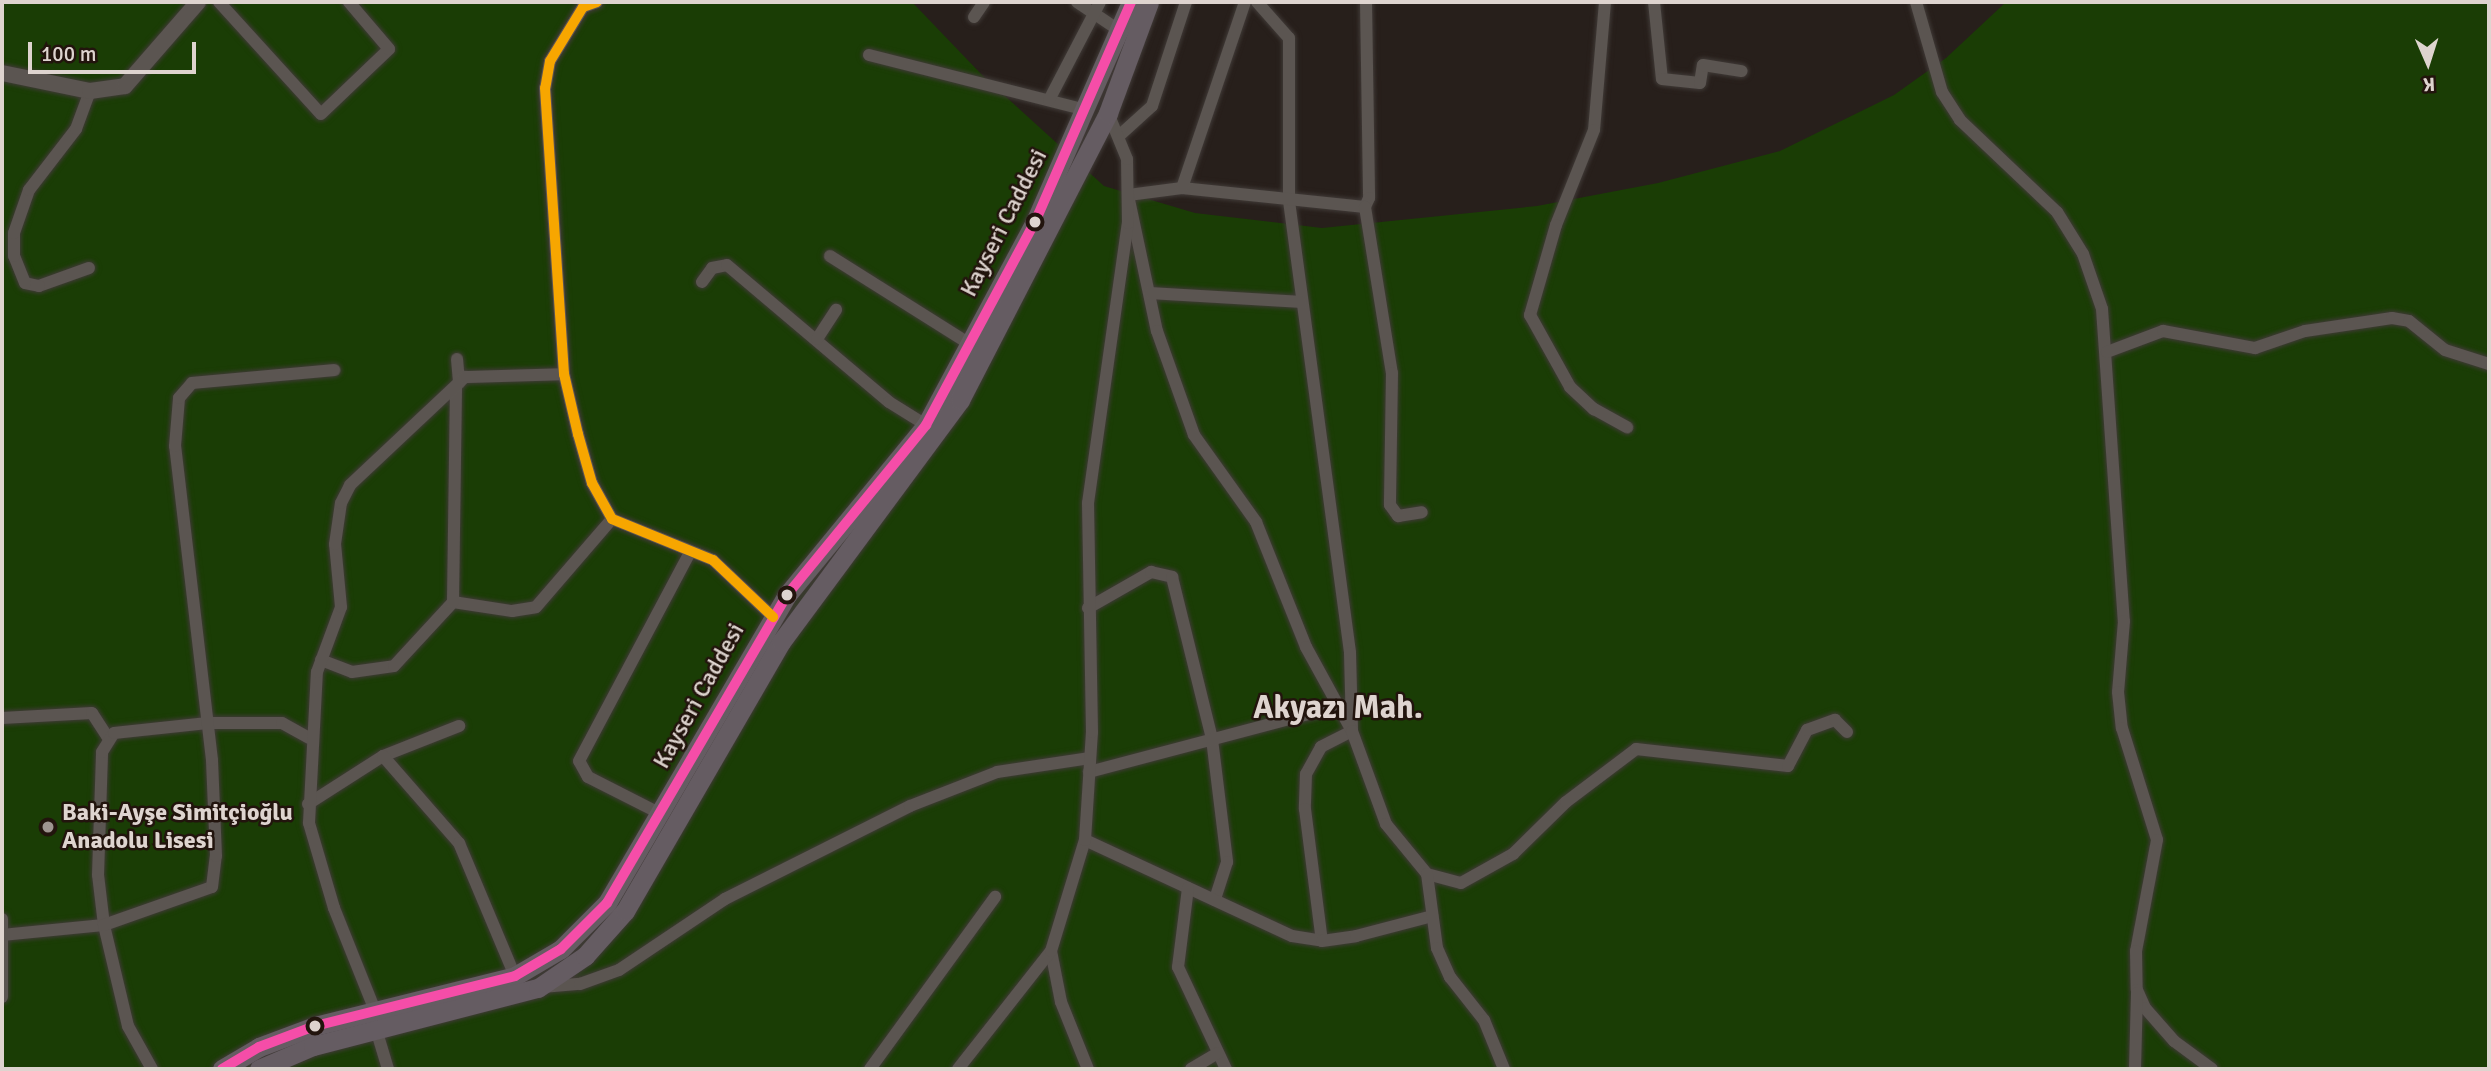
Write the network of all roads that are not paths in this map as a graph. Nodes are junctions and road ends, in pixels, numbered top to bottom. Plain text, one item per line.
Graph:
1 (198, 2) edge
2 (219, 2) edge
3 (349, 2) edge
4 (597, 2) edge
5 (984, 2) edge
6 (1077, 2) edge
7 (1100, 2) edge
8 (1131, 2) edge
9 (1149, 2) edge
10 (1186, 2) edge
11 (1245, 2) edge
12 (1257, 2) edge
13 (1366, 2) edge
14 (1605, 2) edge
15 (1654, 2) edge
16 (1916, 2) edge
17 (1093, 15) junction
18 (974, 17) dead end
19 (1120, 31) junction
20 (869, 55) dead end
21 (1742, 71) dead end
22 (2, 73) edge
23 (90, 91) junction
24 (1049, 100) junction
25 (1086, 110) junction
26 (1108, 113) junction
27 (1120, 135) junction
28 (1182, 188) junction
29 (1128, 195) junction
30 (1289, 201) junction
31 (1365, 207) junction
32 (830, 256) dead end
33 (89, 268) dead end
34 (702, 282) dead end
35 (1151, 293) junction
36 (1301, 302) junction
37 (836, 310) dead end
38 (817, 339) junction
39 (970, 344) junction
40 (2107, 352) junction
41 (457, 359) dead end
42 (2489, 364) edge
43 (334, 370) dead end
44 (564, 374) junction
45 (458, 384) junction
46 (926, 425) junction
47 (1627, 427) dead end
48 (1422, 512) dead end
49 (612, 519) junction
50 (690, 552) junction
51 (453, 602) junction
52 (1088, 608) junction
53 (773, 617) junction
54 (321, 660) junction
55 (1338, 706) junction
56 (2, 718) edge
57 (207, 723) junction
58 (459, 726) dead end
59 (1352, 731) junction
60 (1847, 732) dead end
61 (108, 738) junction
62 (309, 738) junction
63 (1212, 739) junction
64 (383, 756) junction
65 (1090, 758) junction
66 (1089, 772) junction
67 (308, 804) junction
68 (661, 814) junction
69 (1085, 840) junction
70 (1427, 874) junction
71 (1188, 888) junction
72 (995, 897) dead end
73 (1215, 900) junction
74 (1432, 916) junction
75 (2, 919) edge
76 (104, 925) junction
77 (2, 935) edge
78 (1322, 941) junction
79 (1051, 951) junction
80 (515, 976) junction
81 (538, 988) junction
82 (2137, 989) junction
83 (2, 997) edge
84 (374, 1008) junction
85 (376, 1029) junction
86 (1218, 1053) junction
87 (152, 1069) edge
88 (222, 1069) edge
89 (259, 1069) edge
90 (388, 1069) edge
91 (870, 1069) edge
92 (958, 1069) edge
93 (1088, 1069) edge
94 (1191, 1069) edge
95 (1226, 1069) edge
96 (1503, 1069) edge
97 (2135, 1069) edge
98 (2212, 1069) edge

1 - 23 street
2 - 3 street
4 - 44 street
5 - 18 street
6 - 17 street
7 - 17 street
8 - 19 main road, Kayseri Caddesi
9 - 26 main road, Kayseri Caddesi
10 - 27 street
11 - 28 street
12 - 30 street
13 - 31 street
14 - 47 street
15 - 21 street
16 - 40 street
17 - 19 street
17 - 24 street
19 - 25 main road, Kayseri Caddesi
20 - 24 street
22 - 23 street
23 - 33 street
24 - 25 street
25 - 39 main road, Kayseri Caddesi
26 - 27 street
26 - 81 main road, Kayseri Caddesi
27 - 29 street
28 - 29 street
28 - 30 street
29 - 35 street
29 - 52 street
30 - 31 street
30 - 36 street
31 - 48 street
32 - 39 street
34 - 38 street
35 - 36 street
35 - 55 street
36 - 59 street
37 - 38 street
38 - 46 street
39 - 46 main road, Kayseri Caddesi
40 - 42 street
40 - 82 street
41 - 45 street
43 - 57 street
44 - 45 street
44 - 49 street
45 - 51 street
45 - 54 street
46 - 53 main road, Kayseri Caddesi
49 - 50 street
49 - 51 street
50 - 53 street
50 - 68 street
51 - 54 street
52 - 63 street
52 - 65 street
53 - 68 main road, Kayseri Caddesi
54 - 62 street
55 - 59 street
55 - 63 street
56 - 61 street
57 - 61 street
57 - 62 street
57 - 76 street
58 - 64 street
59 - 70 street
59 - 78 street
60 - 70 street
61 - 76 street
62 - 67 street
63 - 66 street
63 - 73 street
64 - 67 street
64 - 80 street
65 - 66 street
65 - 81 street
66 - 69 street
67 - 84 street
68 - 80 main road, Kayseri Caddesi
69 - 71 street
69 - 79 street
70 - 74 street
71 - 73 street
71 - 86 street
72 - 91 street
73 - 78 street
74 - 78 street
74 - 96 street
75 - 77 street
76 - 77 street
76 - 87 street
77 - 83 street
79 - 92 street
79 - 93 street
80 - 84 main road, Kayseri Caddesi
81 - 85 main road, Kayseri Caddesi
82 - 97 street
82 - 98 street
84 - 88 main road, Kayseri Caddesi
85 - 89 main road, Kayseri Caddesi
85 - 90 street
86 - 94 street
86 - 95 street

